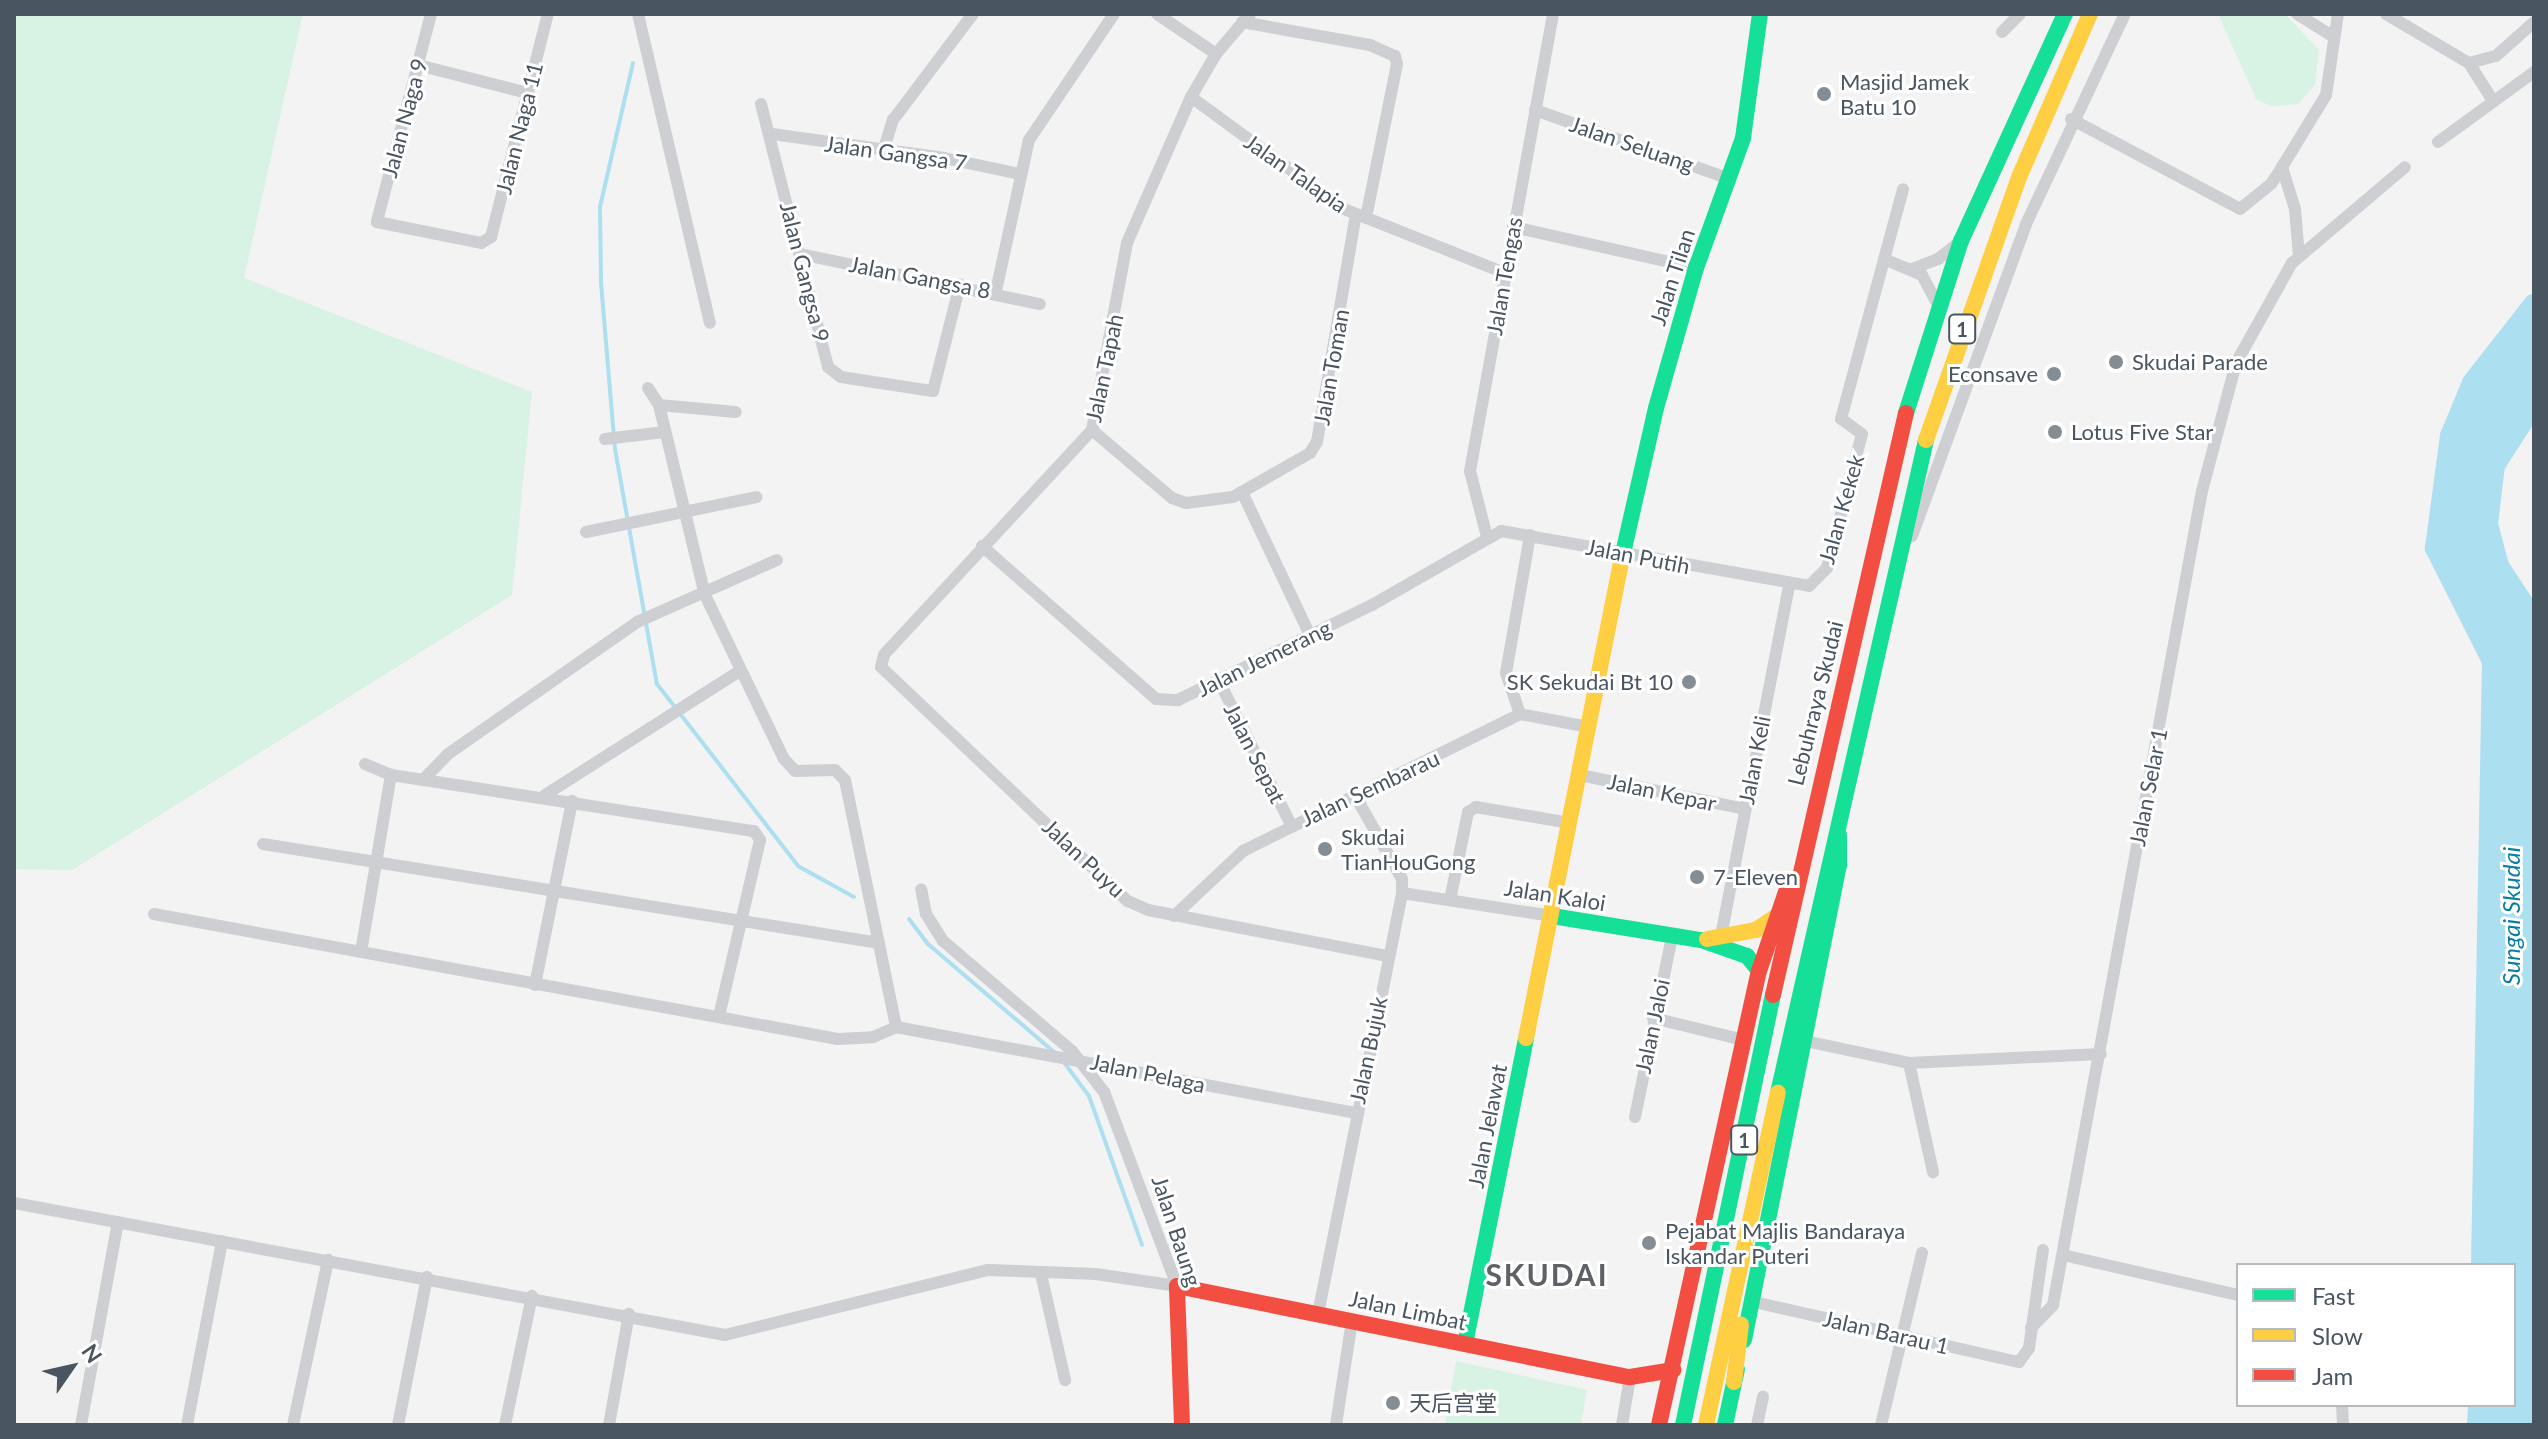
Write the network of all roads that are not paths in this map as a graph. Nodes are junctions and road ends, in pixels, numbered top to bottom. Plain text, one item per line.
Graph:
1 (431, 14) edge
2 (548, 14) edge
3 (638, 14) edge
4 (973, 14) edge
5 (1114, 14) edge
6 (1157, 14) edge
7 (1553, 14) edge
8 (1760, 14) edge
9 (2020, 14) edge
10 (2065, 14) edge
11 (2090, 14) edge
12 (2125, 14) edge
13 (2297, 14) edge
14 (2338, 14) edge
15 (2386, 14) edge
16 (1246, 18) edge
17 (2534, 22) edge
18 (2002, 32) dead end
19 (2331, 35) junction
20 (1216, 54) junction
21 (2469, 63) junction
22 (418, 65) junction
23 (2534, 72) edge
24 (528, 93) junction
25 (1191, 97) junction
26 (2492, 99) junction
27 (761, 104) dead end
28 (1535, 110) junction
29 (2071, 119) junction
30 (772, 134) junction
31 (2438, 142) dead end
32 (883, 152) junction
33 (2282, 167) junction
34 (2405, 167) dead end
35 (1020, 174) junction
36 (1730, 179) junction
37 (1903, 189) dead end
38 (1361, 216) junction
39 (1513, 227) junction
40 (487, 241) joint
41 (1961, 241) junction
42 (800, 254) junction
43 (2299, 256) junction
44 (1884, 259) junction
45 (1696, 268) junction
46 (1912, 269) junction
47 (1505, 273) junction
48 (960, 284) junction
49 (996, 291) junction
50 (1040, 304) dead end
51 (1939, 307) junction
52 (710, 323) dead end
53 (648, 388) dead end
54 (659, 405) junction
55 (736, 412) dead end
56 (1092, 430) junction
57 (665, 432) junction
58 (612, 438) dead end
59 (1242, 492) junction
60 (756, 497) dead end
61 (682, 510) junction
62 (586, 532) dead end
63 (1530, 535) junction
64 (1487, 537) junction
65 (982, 546) junction
66 (1623, 553) junction
67 (777, 560) dead end
68 (1789, 585) junction
69 (705, 595) junction
70 (1884, 606) junction
71 (1310, 635) junction
72 (881, 667) joint
73 (741, 670) junction
74 (1219, 681) junction
75 (1520, 714) junction
76 (1589, 727) junction
77 (365, 764) dead end
78 (391, 775) junction
79 (1580, 775) junction
80 (423, 780) junction
81 (545, 795) junction
82 (1356, 797) junction
83 (572, 801) junction
84 (1745, 809) junction
85 (1839, 811) junction
86 (1570, 823) junction
87 (1291, 825) junction
88 (263, 844) dead end
89 (1802, 855) junction
90 (375, 860) junction
91 (921, 889) dead end
92 (556, 893) junction
93 (1402, 893) junction
94 (1450, 900) junction
95 (154, 914) dead end
96 (1174, 916) junction
97 (1552, 916) junction
98 (1774, 918) junction
99 (738, 922) junction
100 (1672, 936) junction
101 (1721, 936) junction
102 (1701, 940) junction
103 (879, 943) junction
104 (361, 952) junction
105 (1387, 956) junction
106 (1759, 971) junction
107 (535, 985) junction
108 (719, 1016) junction
109 (1653, 1018) junction
110 (896, 1027) junction
111 (1744, 1040) junction
112 (1805, 1041) junction
113 (2101, 1054) junction
114 (1083, 1062) junction
115 (1909, 1063) junction
116 (1355, 1113) junction
117 (1635, 1117) dead end
118 (1762, 1168) junction
119 (1933, 1172) dead end
120 (15, 1207) edge
121 (118, 1222) junction
122 (222, 1241) junction
123 (2043, 1250) dead end
124 (1922, 1253) dead end
125 (2063, 1255) junction
126 (328, 1260) junction
127 (1041, 1274) junction
128 (427, 1277) junction
129 (1177, 1286) junction
130 (2236, 1295) edge
131 (532, 1296) junction
132 (1754, 1302) junction
133 (629, 1314) junction
134 (1318, 1314) junction
135 (1352, 1321) junction
136 (2031, 1328) junction
137 (1900, 1335) junction
138 (1465, 1344) junction
139 (1673, 1370) junction
140 (1630, 1377) junction
141 (1065, 1380) dead end
142 (1734, 1382) junction
143 (1763, 1397) dead end
144 (1664, 1402) junction
145 (81, 1425) edge
146 (187, 1425) edge
147 (293, 1425) edge
148 (398, 1425) edge
149 (505, 1425) edge
150 (609, 1425) edge
151 (1182, 1425) edge
152 (1336, 1425) edge
153 (1622, 1425) edge
154 (1659, 1425) edge
155 (1683, 1425) edge
156 (1706, 1425) edge
157 (1725, 1425) edge
158 (1757, 1425) edge
159 (1881, 1425) edge

1 - 22 street, Jalan Naga 9
2 - 24 street, Jalan Naga 11
3 - 52 street
4 - 32 street
5 - 35 street
6 - 20 street
7 - 28 street, Jalan Tengas
8 - 36 main road, Jalan Tilan
9 - 18 street
10 - 41 main road, Lebuhraya Skudai / 1
11 - 70 main road, Lebuhraya Skudai / 1
12 - 29 street
13 - 19 street
14 - 19 street
15 - 21 street
16 - 20 street, Jalan Tapah
16 - 38 street, Jalan Talapia
17 - 21 street
19 - 33 street
20 - 25 street, Jalan Tapah
21 - 26 street
22 - 24 street
22 - 40 street, Jalan Naga 9
23 - 26 street
24 - 40 street, Jalan Naga 11
25 - 38 street, Jalan Talapia
25 - 56 street, Jalan Tapah
26 - 31 street
27 - 30 street, Jalan Gangsa 9
28 - 36 street, Jalan Seluang
28 - 39 street, Jalan Tengas
29 - 33 street
29 - 70 street
30 - 32 street, Jalan Gangsa 7
30 - 42 street, Jalan Gangsa 9
32 - 35 street, Jalan Gangsa 7
33 - 43 street
34 - 43 street, Jalan Selar 1
35 - 49 street
36 - 45 main road, Jalan Tilan
37 - 44 street
38 - 47 street
38 - 59 street, Jalan Toman
39 - 45 street
39 - 47 street, Jalan Tengas
41 - 46 street
41 - 51 main road, Lebuhraya Skudai / 1
42 - 48 street, Jalan Gangsa 8
42 - 48 street, Jalan Gangsa 9
43 - 113 street, Jalan Selar 1
44 - 46 street
44 - 68 street, Jalan Kekek
45 - 66 main road, Jalan Tilan
46 - 51 street
47 - 64 street, Jalan Tengas
48 - 49 street, Jalan Gangsa 8
49 - 50 street, Jalan Gangsa 8
51 - 89 main road, Lebuhraya Skudai / 1
53 - 54 street
54 - 55 street
54 - 57 street
56 - 59 street, Jalan Toman
56 - 65 street, Jalan Tapah
57 - 58 street
57 - 61 street
59 - 71 street
60 - 61 street
61 - 62 street
61 - 69 street
63 - 64 street, Jalan Putih
63 - 66 street, Jalan Putih
63 - 75 street
64 - 71 street, Jalan Jemerang
65 - 72 street, Jalan Tapah
65 - 74 street, Jalan Jemerang
66 - 68 street, Jalan Putih
66 - 76 main road, Jalan Tilan
67 - 69 street
68 - 84 street, Jalan Keli
69 - 73 street
69 - 80 street
70 - 85 main road, Lebuhraya Skudai / 1
71 - 74 street, Jalan Jemerang
72 - 96 street, Jalan Puyu
73 - 81 street
73 - 103 street
74 - 87 street, Jalan Sepat
75 - 76 street
75 - 82 street, Jalan Sembarau
76 - 79 main road, Jalan Jelawat
77 - 78 street
78 - 80 street
78 - 90 street
79 - 84 street, Jalan Kepar
79 - 86 main road, Jalan Jelawat
80 - 81 street
81 - 83 street
82 - 87 street, Jalan Sembarau
82 - 93 street
83 - 92 street
83 - 99 street
84 - 101 street, Jalan Keli
85 - 112 main road
85 - 118 main road, Lebuhraya Skudai / 1
86 - 94 street
86 - 97 main road, Jalan Jelawat
87 - 96 street, Jalan Sembarau
88 - 90 street
89 - 98 main road
89 - 155 main road, Lebuhraya Skudai / 1
90 - 92 street
90 - 104 street
91 - 114 street, Jalan Pelaga
92 - 99 street
92 - 107 street
93 - 94 street, Jalan Kaloi
93 - 105 street, Jalan Bujuk
94 - 97 street, Jalan Kaloi
95 - 104 street
96 - 105 street, Jalan Puyu
97 - 100 main road, Jalan Kaloi
97 - 138 main road, Jalan Jelawat
98 - 101 main road, Jalan Kaloi
98 - 106 main road
99 - 103 street
99 - 108 street
100 - 102 main road, Jalan Kaloi
100 - 109 street, Jalan Jaloi
101 - 102 main road, Jalan Kaloi
102 - 106 main road, Jalan Kaloi
103 - 110 street
104 - 107 street
105 - 116 street, Jalan Bujuk
106 - 111 main road
107 - 108 street
108 - 110 street
109 - 111 street
109 - 117 street, Jalan Jaloi
110 - 114 street
111 - 139 main road
112 - 115 street
112 - 132 main road
113 - 115 street
113 - 125 street, Jalan Selar 1
114 - 116 street, Jalan Pelaga
114 - 129 street, Jalan Baung
115 - 119 street
116 - 134 street, Jalan Bujuk
118 - 142 main road
118 - 156 main road, Lebuhraya Skudai / 1
120 - 121 street
121 - 122 street
121 - 145 street
122 - 126 street
122 - 146 street
123 - 136 street
124 - 137 street
125 - 130 street
125 - 136 street, Jalan Selar 1
126 - 128 street
126 - 147 street
127 - 129 street
127 - 133 street
127 - 141 street
128 - 131 street
128 - 148 street
129 - 134 main road, Jalan Limbat
129 - 151 main road, Jalan Baung
131 - 133 street
131 - 149 street
132 - 137 street, Jalan Barau 1
132 - 142 main road
133 - 150 street
134 - 135 main road, Jalan Limbat
135 - 138 main road, Jalan Limbat
135 - 152 street
136 - 137 street, Jalan Barau 1
137 - 159 street
138 - 140 main road, Jalan Limbat
139 - 140 main road, Jalan Limbat
139 - 144 main road
140 - 144 main road, Jalan Limbat
140 - 153 street
142 - 157 main road
143 - 158 street
144 - 154 main road

